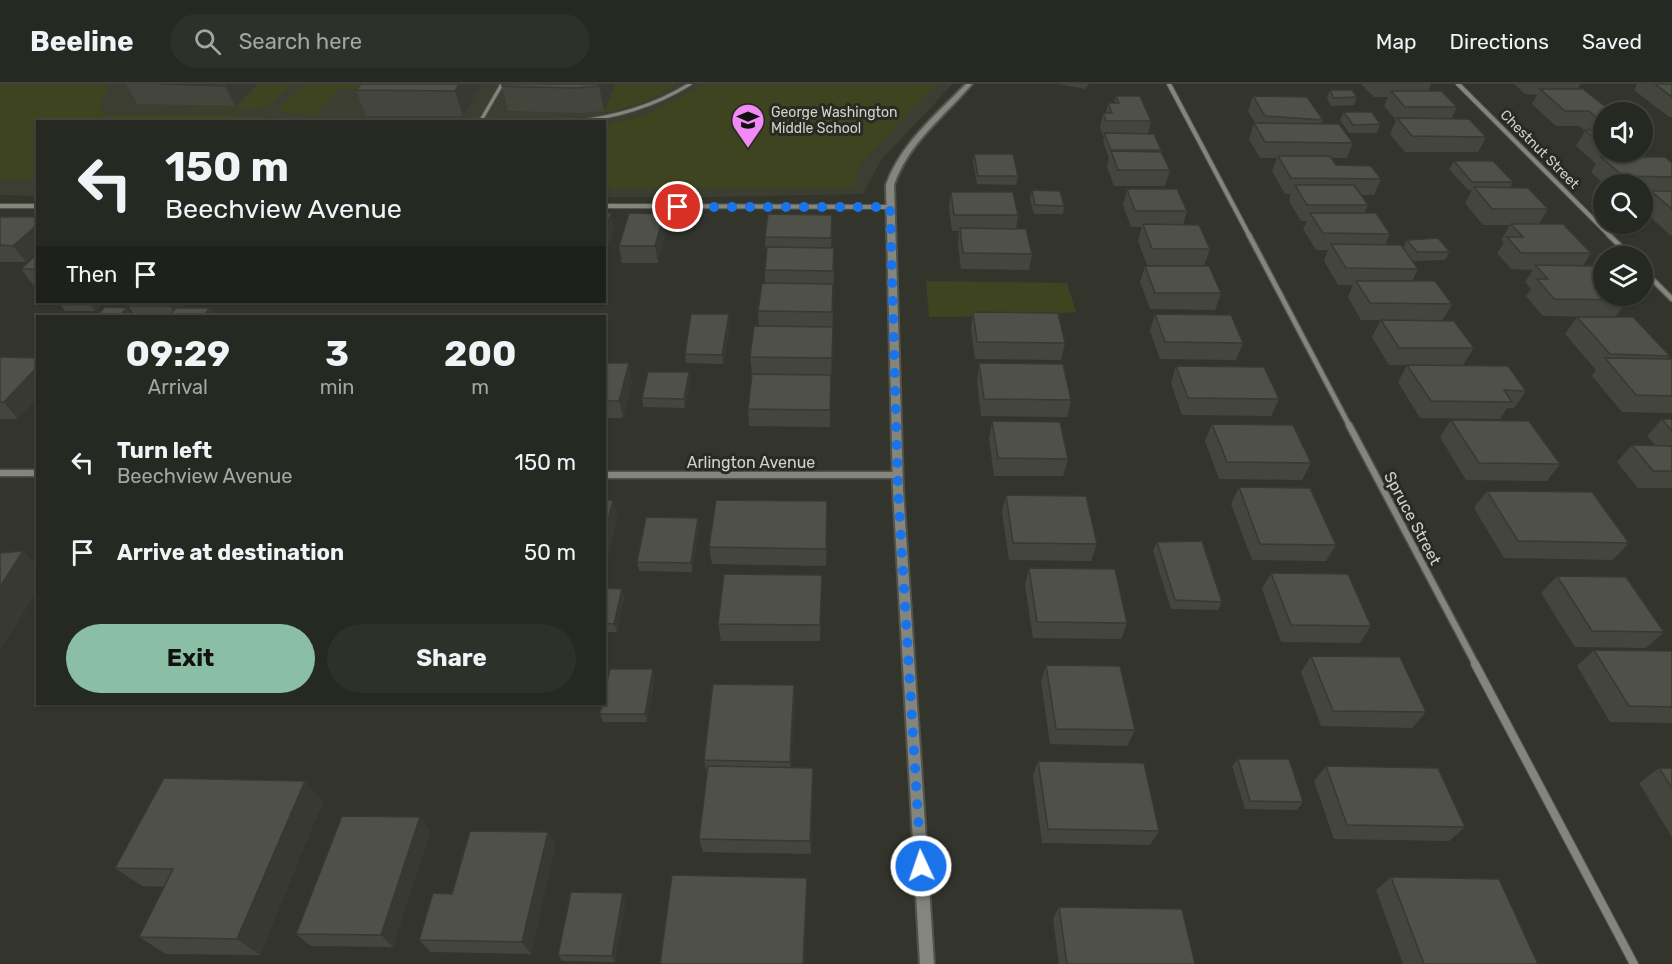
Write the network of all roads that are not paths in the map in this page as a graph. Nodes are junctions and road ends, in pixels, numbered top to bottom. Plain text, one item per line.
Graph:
1 (502, 84) edge
2 (690, 84) edge
3 (969, 84) edge
4 (1169, 84) edge
5 (1458, 84) edge
6 (481, 120) edge
7 (590, 120) edge
8 (0, 206) edge
9 (36, 206) edge
10 (606, 206) edge
11 (890, 207) junction
12 (1620, 246) edge
13 (1653, 280) edge
14 (1672, 299) edge
15 (0, 473) edge
16 (36, 473) edge
17 (606, 475) edge
18 (897, 476) junction
19 (927, 964) edge
20 (1634, 964) edge

1 - 6 lane
2 - 7 lane
3 - 11 street
4 - 20 street, Spruce Street
5 - 12 street, Chestnut Street
8 - 9 street
10 - 11 street
11 - 18 street
13 - 14 street
15 - 16 street
17 - 18 street, Arlington Avenue
18 - 19 street

